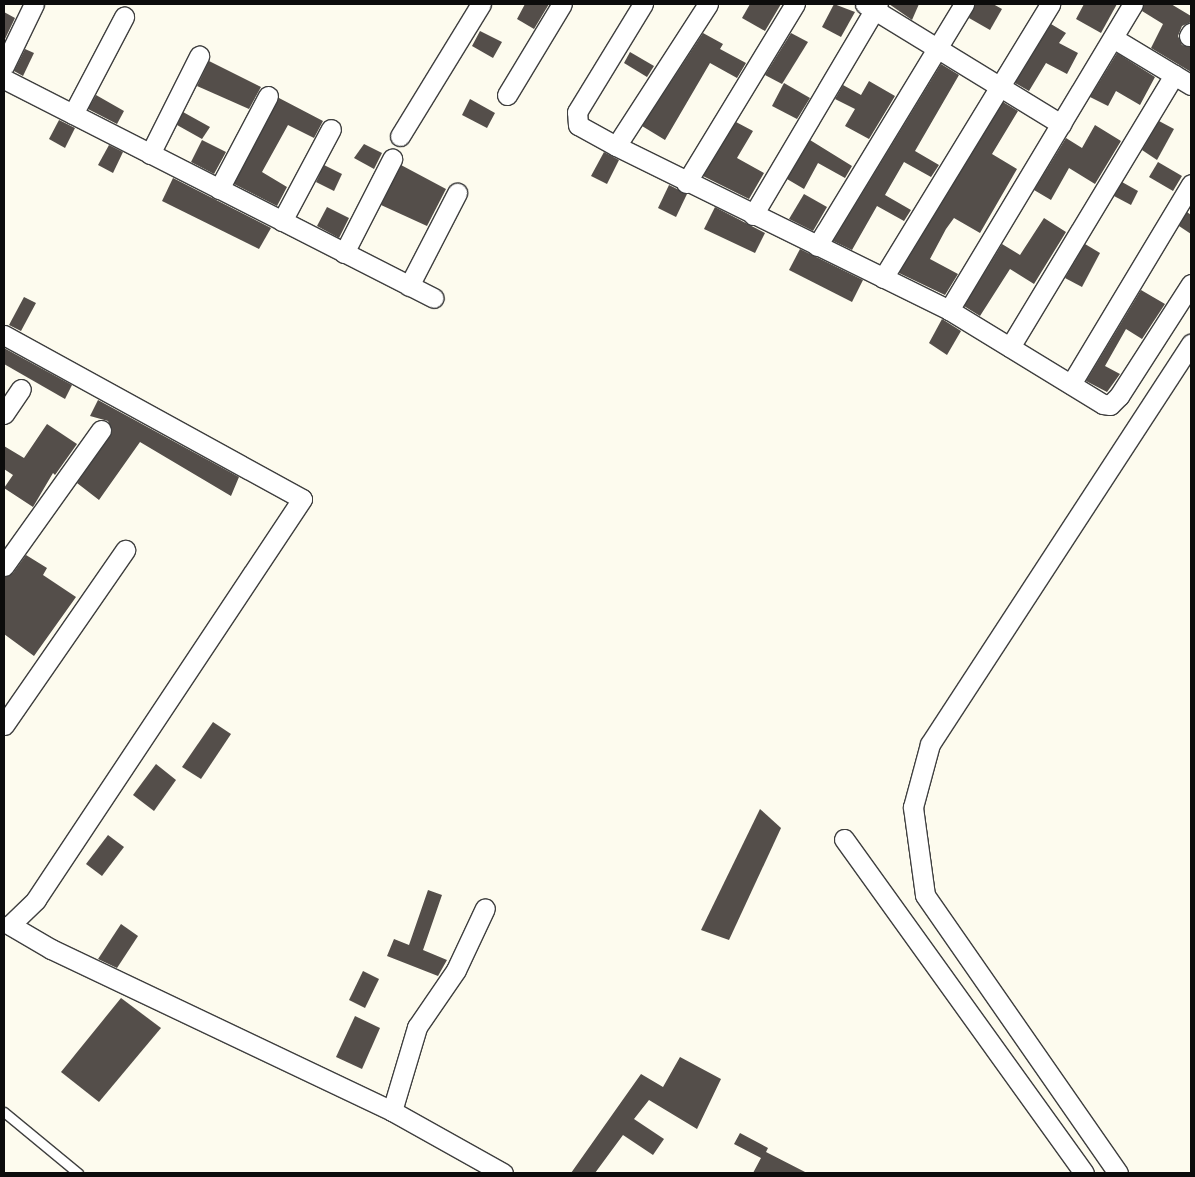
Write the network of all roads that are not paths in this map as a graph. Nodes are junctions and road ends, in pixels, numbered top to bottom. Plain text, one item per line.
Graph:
1 (34, 4) edge
2 (481, 4) edge
3 (562, 4) edge
4 (643, 4) edge
5 (708, 4) edge
6 (796, 4) edge
7 (964, 4) edge
8 (1050, 4) edge
9 (1133, 4) edge
10 (872, 6) edge
11 (124, 17) dead end
12 (1113, 38) junction
13 (937, 48) junction
14 (199, 56) dead end
15 (4, 66) edge
16 (1174, 75) junction
17 (4, 79) edge
18 (1191, 85) edge
19 (999, 86) junction
20 (507, 95) dead end
21 (268, 96) dead end
22 (73, 114) junction
23 (1061, 124) junction
24 (331, 129) dead end
25 (400, 136) dead end
26 (616, 146) junction
27 (150, 154) junction
28 (392, 158) dead end
29 (686, 183) junction
30 (1191, 184) edge
31 (219, 189) junction
32 (456, 193) dead end
33 (753, 215) junction
34 (282, 221) junction
35 (817, 246) junction
36 (344, 253) junction
37 (883, 278) junction
38 (1191, 284) edge
39 (409, 286) junction
40 (433, 298) dead end
41 (949, 310) junction
42 (4, 335) edge
43 (1191, 344) edge
44 (1010, 347) junction
45 (1071, 384) junction
46 (21, 389) dead end
47 (4, 414) edge
48 (101, 430) dead end
49 (125, 550) dead end
50 (4, 566) edge
51 (4, 725) edge
52 (844, 839) dead end
53 (485, 908) dead end
54 (6, 925) edge
55 (392, 1111) junction
56 (4, 1112) edge
57 (78, 1173) edge
58 (503, 1173) edge
59 (1084, 1173) edge
60 (1118, 1173) edge

1 - 15 street
2 - 25 street
3 - 20 street
4 - 26 street
5 - 26 street
6 - 29 street
7 - 13 street
8 - 19 street
9 - 12 street
10 - 13 street
10 - 33 street
11 - 22 street
12 - 16 street
12 - 23 street
13 - 19 street
13 - 35 street
14 - 27 street
16 - 18 street
16 - 44 street
17 - 22 street
19 - 23 street
19 - 37 street
21 - 31 street
22 - 27 street
23 - 41 street
24 - 34 street
26 - 29 street
27 - 31 street
28 - 36 street
29 - 33 street
30 - 45 street
31 - 34 street
32 - 39 street
33 - 35 street
34 - 36 street
35 - 37 street
36 - 39 street
37 - 41 street
38 - 45 street
39 - 40 street
41 - 44 street
42 - 54 street
43 - 60 street
44 - 45 street
46 - 47 street
48 - 50 street
49 - 51 street
52 - 59 street
53 - 55 street
54 - 55 street
55 - 58 street
56 - 57 lane

